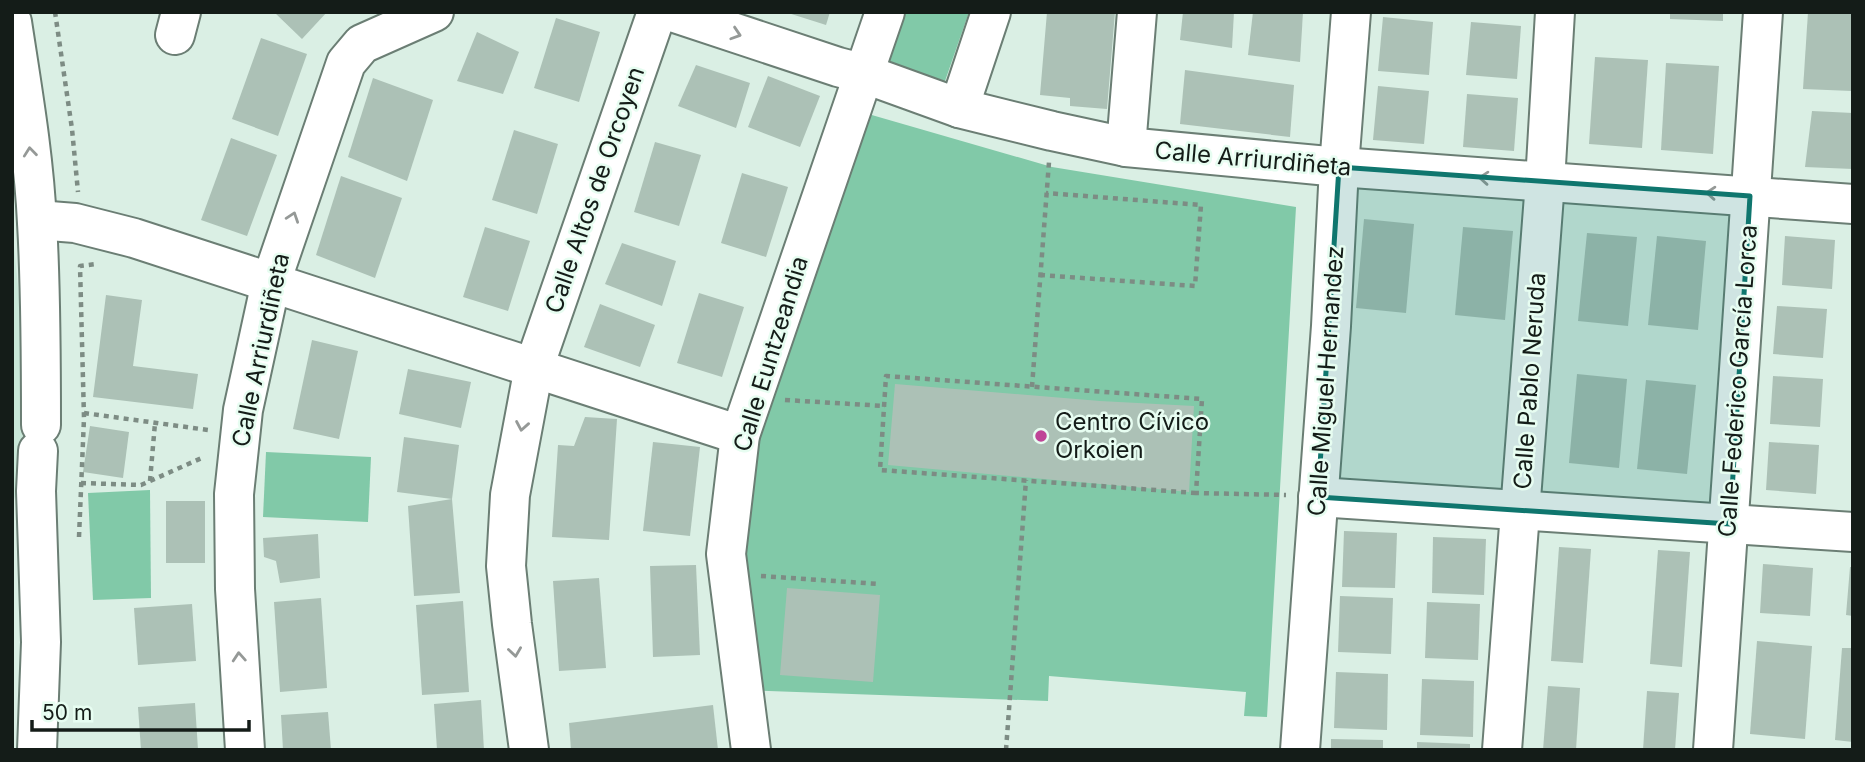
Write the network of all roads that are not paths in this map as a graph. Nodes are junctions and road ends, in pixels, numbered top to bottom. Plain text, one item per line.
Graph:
1 (434, 12) edge
2 (657, 12) edge
3 (672, 12) edge
4 (885, 12) edge
5 (991, 12) edge
6 (1137, 12) edge
7 (1351, 12) edge
8 (1555, 12) edge
9 (1763, 12) edge
10 (12, 22) edge
11 (865, 74) junction
12 (959, 108) junction
13 (1126, 147) junction
14 (1339, 167) junction
15 (1545, 182) junction
16 (1750, 196) junction
17 (1853, 204) edge
18 (25, 210) edge
19 (271, 282) junction
20 (19, 345) edge
21 (534, 367) junction
22 (12, 382) edge
23 (12, 390) edge
24 (740, 435) junction
25 (30, 450) edge
26 (1303, 496) junction
27 (12, 501) edge
28 (1520, 509) junction
29 (1730, 524) junction
30 (1853, 532) edge
31 (38, 541) junction
32 (37, 750) edge
33 (245, 750) edge
34 (529, 750) edge
35 (751, 750) edge
36 (1300, 750) edge
37 (1502, 750) edge
38 (1713, 750) edge

19 -> 1 street, Calle Arriurdiñeta
2 - 21 street, Calle Altos de Orcoyen
3 -> 11 street, Calle Arriurdiñeta
4 - 11 street, Calle Euntzeandia
5 - 12 street
6 - 13 street
7 - 14 street, Calle Miguel Hernandez
8 - 15 street, Calle Pablo Neruda
9 - 16 street, Calle Federico García Lorca
18 -> 10 street
11 - 12 street, Calle Arriurdiñeta
11 - 24 street, Calle Euntzeandia
12 - 13 street, Calle Arriurdiñeta
13 - 14 street, Calle Arriurdiñeta
15 -> 14 street, Calle Arriurdiñeta
14 - 26 street, Calle Miguel Hernandez
16 -> 15 street, Calle Arriurdiñeta
15 - 28 street, Calle Pablo Neruda
16 - 17 street, Calle Arriurdiñeta
16 - 29 street, Calle Federico García Lorca
18 - 19 street
18 - 20 street
18 - 25 street
19 - 21 street
33 -> 19 street, Calle Arriurdiñeta
20 - 22 street
21 - 24 street
21 -> 34 street, Calle Altos de Orcoyen
23 - 25 street
24 - 35 street, Calle Euntzeandia
25 - 31 street
26 - 28 street
26 - 36 street, Calle Miguel Hernandez
27 - 31 street
28 - 29 street
28 - 37 street, Calle Pablo Neruda
29 - 30 street
29 - 38 street, Calle Federico García Lorca
31 - 32 street

